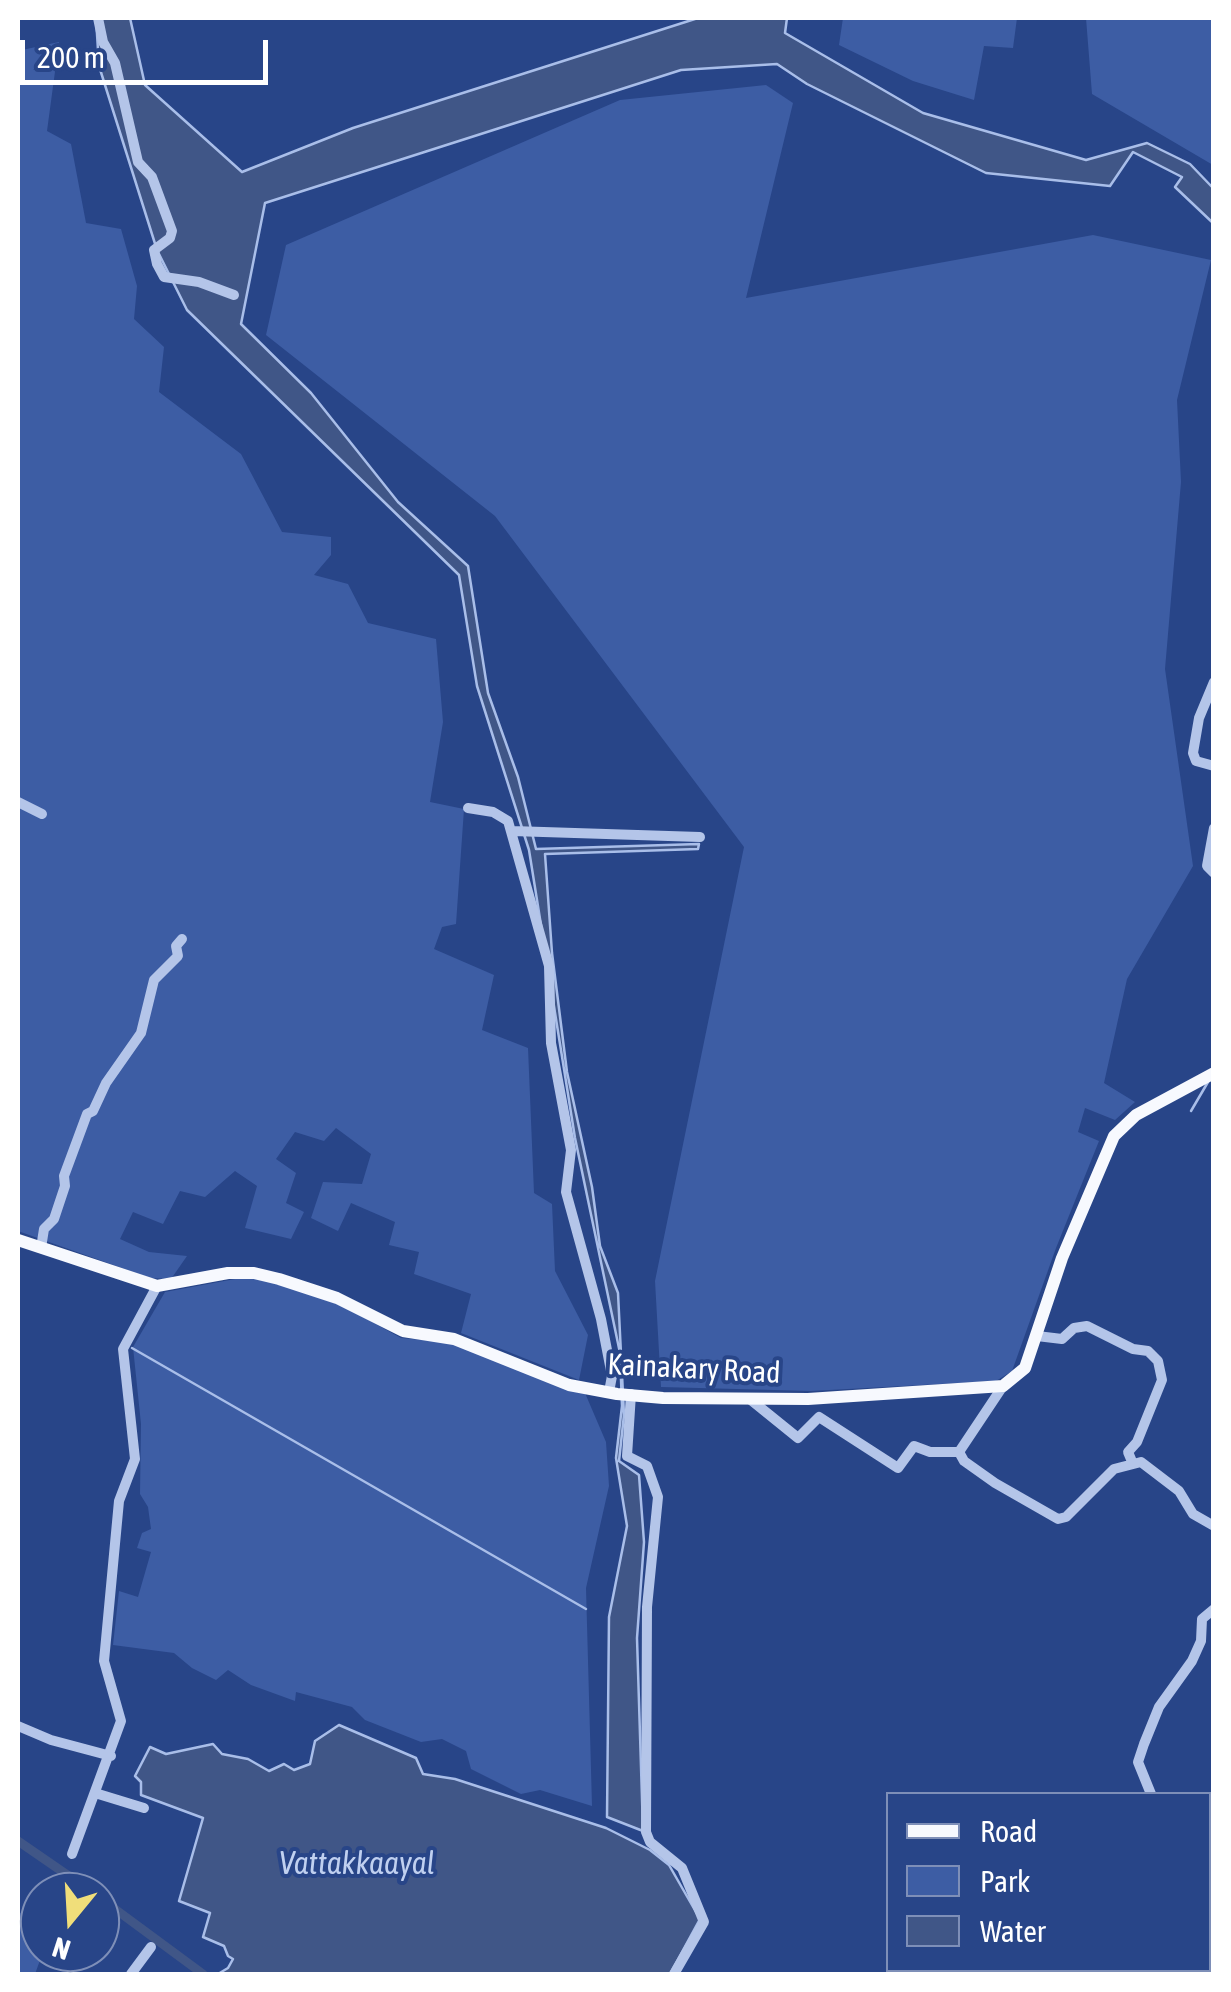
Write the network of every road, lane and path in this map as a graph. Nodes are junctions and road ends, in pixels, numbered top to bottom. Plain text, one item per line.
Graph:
1 (98, 18) edge
2 (234, 296) dead end
3 (1214, 682) edge
4 (1214, 766) edge
5 (18, 802) edge
6 (468, 808) dead end
7 (42, 814) dead end
8 (1214, 828) edge
9 (512, 831) junction
10 (700, 837) dead end
11 (1214, 872) edge
12 (182, 939) dead end
13 (1214, 1073) edge
14 (18, 1240) edge
15 (41, 1248) junction
16 (157, 1286) junction
17 (1037, 1336) junction
18 (1003, 1386) junction
19 (621, 1393) junction
20 (751, 1400) junction
21 (959, 1452) junction
22 (1133, 1464) junction
23 (1214, 1526) edge
24 (1214, 1609) edge
25 (18, 1726) edge
26 (108, 1761) junction
27 (1150, 1792) edge
28 (95, 1793) junction
29 (144, 1808) dead end
30 (72, 1854) dead end
31 (150, 1947) dead end
32 (131, 1974) edge
33 (674, 1974) edge

1 - 2 street
3 - 4 street
5 - 7 street
6 - 9 street
8 - 11 street
9 - 10 street
9 - 19 street
12 - 15 street
13 - 17 main road
14 - 15 main road, Kainakary Road
15 - 16 main road, Kainakary Road
16 - 19 main road, Kainakary Road
16 - 26 street
17 - 18 main road
17 - 22 street
18 - 20 main road, Kainakary Road
18 - 21 street
19 - 20 main road, Kainakary Road
19 - 33 street
20 - 21 street
21 - 22 street
22 - 23 street
24 - 27 street
25 - 26 street
26 - 28 street
28 - 29 street
28 - 30 street
31 - 32 street

